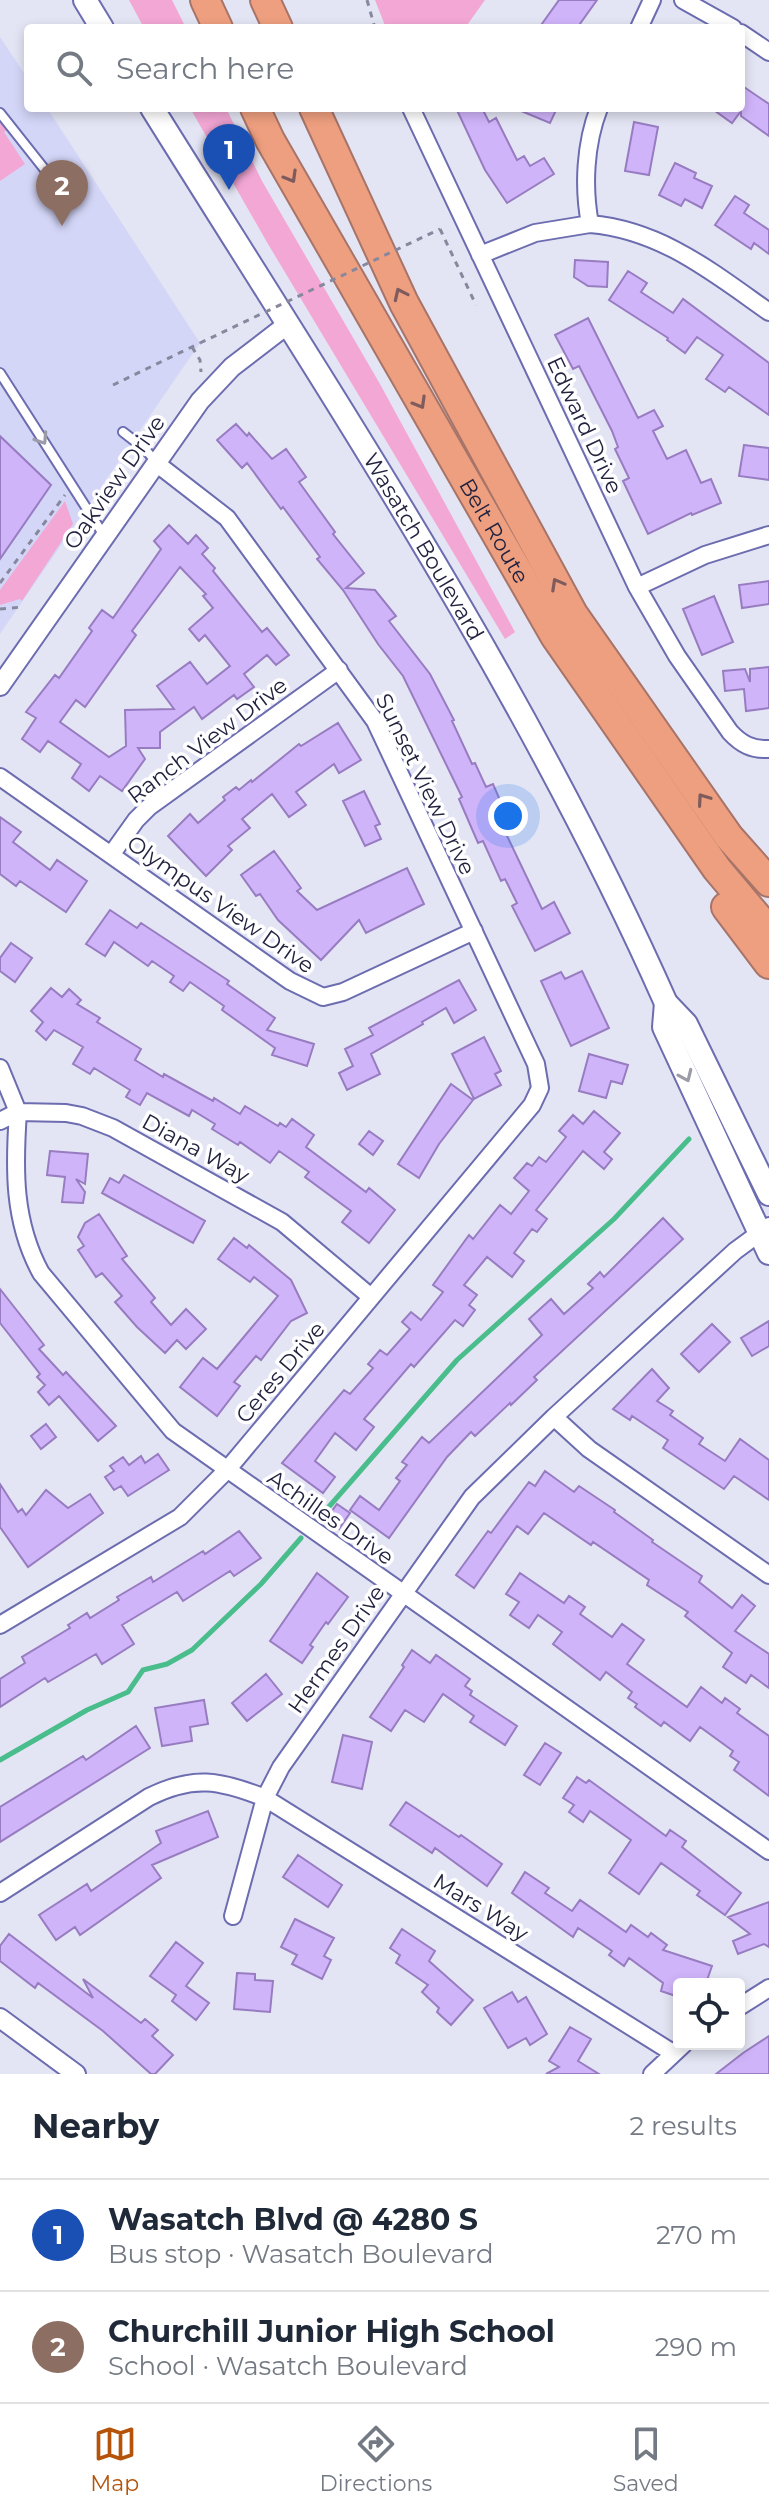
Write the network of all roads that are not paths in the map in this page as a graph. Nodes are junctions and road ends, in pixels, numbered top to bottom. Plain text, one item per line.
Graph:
1 (85, 0) edge
2 (205, 0) edge
3 (265, 0) edge
4 (285, 0) edge
5 (652, 0) edge
6 (683, 0) edge
7 (100, 24) edge
8 (216, 24) edge
9 (276, 24) edge
10 (292, 24) edge
11 (641, 24) edge
12 (726, 24) edge
13 (745, 36) edge
14 (769, 52) edge
15 (155, 112) edge
16 (257, 112) edge
17 (413, 112) edge
18 (597, 112) edge
19 (0, 113) edge
20 (318, 115) edge
21 (57, 185) dead end
22 (590, 224) junction
23 (480, 255) junction
24 (769, 312) edge
25 (288, 324) junction
26 (0, 373) edge
27 (123, 432) dead end
28 (156, 463) junction
29 (769, 535) edge
30 (105, 537) junction
31 (637, 587) junction
32 (555, 636) junction
33 (339, 670) junction
34 (2, 681) edge
35 (769, 749) edge
36 (0, 777) edge
37 (729, 837) junction
38 (111, 855) junction
39 (769, 875) edge
40 (769, 882) edge
41 (474, 931) junction
42 (769, 931) edge
43 (769, 964) edge
44 (666, 1003) junction
45 (0, 1068) edge
46 (540, 1088) joint
47 (18, 1112) junction
48 (0, 1121) edge
49 (769, 1194) edge
50 (765, 1237) edge
51 (371, 1297) junction
52 (554, 1417) junction
53 (227, 1470) junction
54 (769, 1575) edge
55 (402, 1593) junction
56 (1, 1623) edge
57 (265, 1798) junction
58 (769, 1851) edge
59 (0, 1893) edge
60 (233, 1916) dead end
61 (769, 1988) edge
62 (745, 2003) edge
63 (0, 2018) edge
64 (673, 2044) edge
65 (677, 2050) edge
66 (76, 2074) edge
67 (652, 2074) edge

1 - 7 main road
2 - 8 highway
3 - 9 highway
4 - 10 highway
5 - 11 street
6 - 12 street
13 - 14 street
15 - 25 main road, Wasatch Boulevard
16 -> 32 highway, Belt Route
17 - 23 street, Edward Drive
18 - 22 street
19 - 21 lane
37 -> 20 highway, Belt Route
22 - 23 street
22 - 24 street
23 - 31 street, Edward Drive
25 - 28 street, Oakview Drive
25 - 44 main road, Wasatch Boulevard
26 -> 30 lane
27 - 28 lane
28 - 30 street, Oakview Drive
28 - 33 street, Sunset View Drive
29 - 31 street
30 - 34 street, Oakview Drive
31 - 35 street, Edward Drive
32 - 42 highway, Belt Route
32 - 43 highway
33 - 38 street, Ranch View Drive
33 - 41 street, Sunset View Drive
36 - 38 street, Olympus View Drive
37 - 39 highway
37 - 40 highway, Belt Route
38 - 41 street, Olympus View Drive
41 - 46 street, Sunset View Drive
44 - 49 main road, Wasatch Boulevard
44 -> 50 main road, Wasatch Boulevard
45 - 47 street
46 - 51 street, Ceres Drive
47 - 48 street
47 - 51 street, Diana Way
47 - 53 street, Achilles Drive
50 - 52 street, Hermes Drive
51 - 53 street, Ceres Drive
52 - 54 street
52 - 55 street, Hermes Drive
53 - 55 street, Achilles Drive
53 - 56 street, Ceres Drive
55 - 57 street, Hermes Drive
55 - 58 street, Achilles Drive
57 - 59 street
57 - 60 street, Hermes Drive
57 - 64 street, Mars Way
61 - 62 street
63 - 66 street
65 - 67 street

